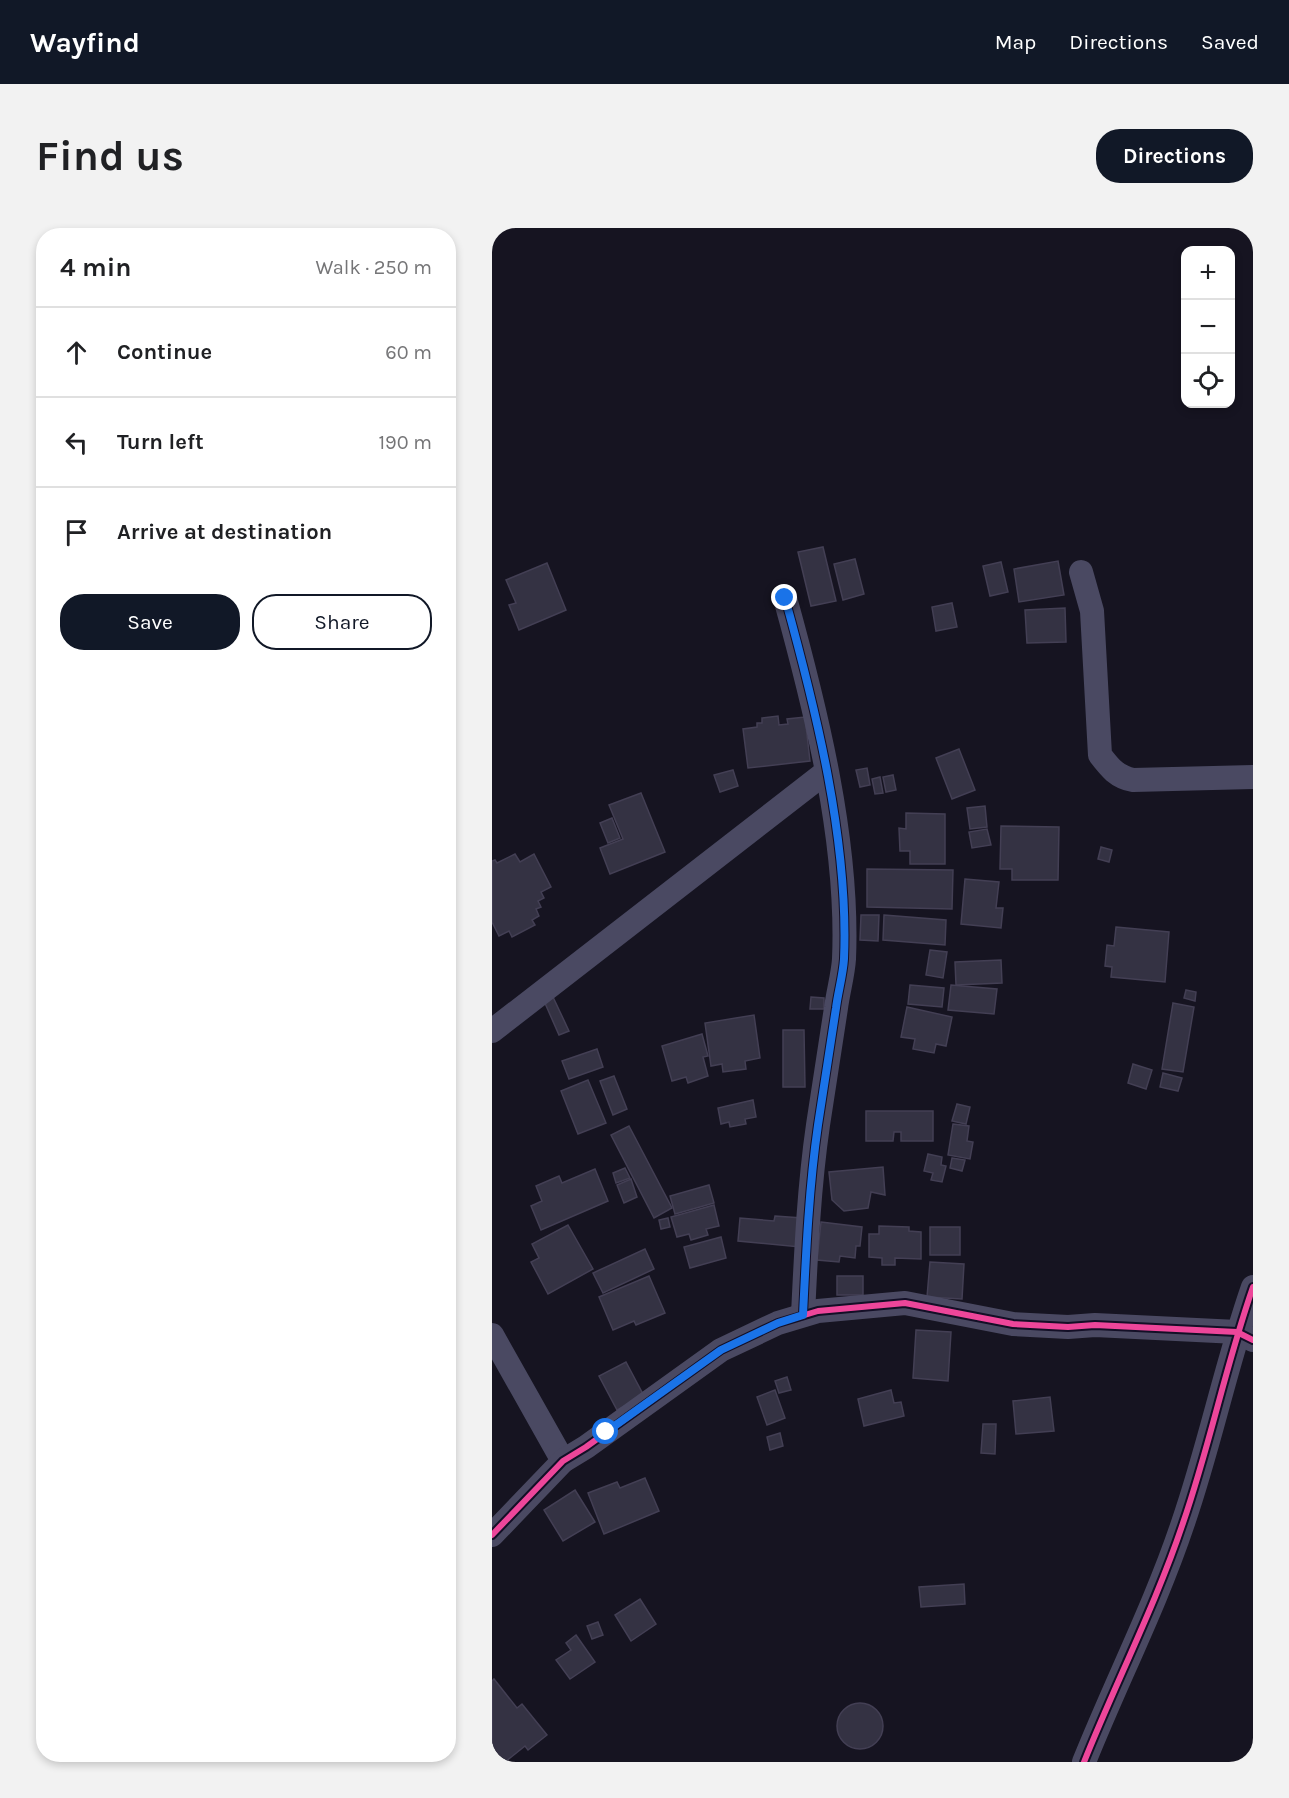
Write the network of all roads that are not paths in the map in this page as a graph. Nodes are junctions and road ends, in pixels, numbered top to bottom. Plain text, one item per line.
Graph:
1 (1081, 572) dead end
2 (785, 598) dead end
3 (826, 772) junction
4 (1253, 777) edge
5 (492, 1031) edge
6 (1253, 1287) edge
7 (803, 1315) junction
8 (492, 1335) edge
9 (1245, 1336) edge
10 (563, 1461) junction
11 (492, 1535) edge
12 (1084, 1762) edge

1 - 4 street
2 - 3 street
3 - 5 street
3 - 7 street
6 - 9 street
7 - 9 street
7 - 10 street
8 - 10 street
9 - 12 street
10 - 11 street

